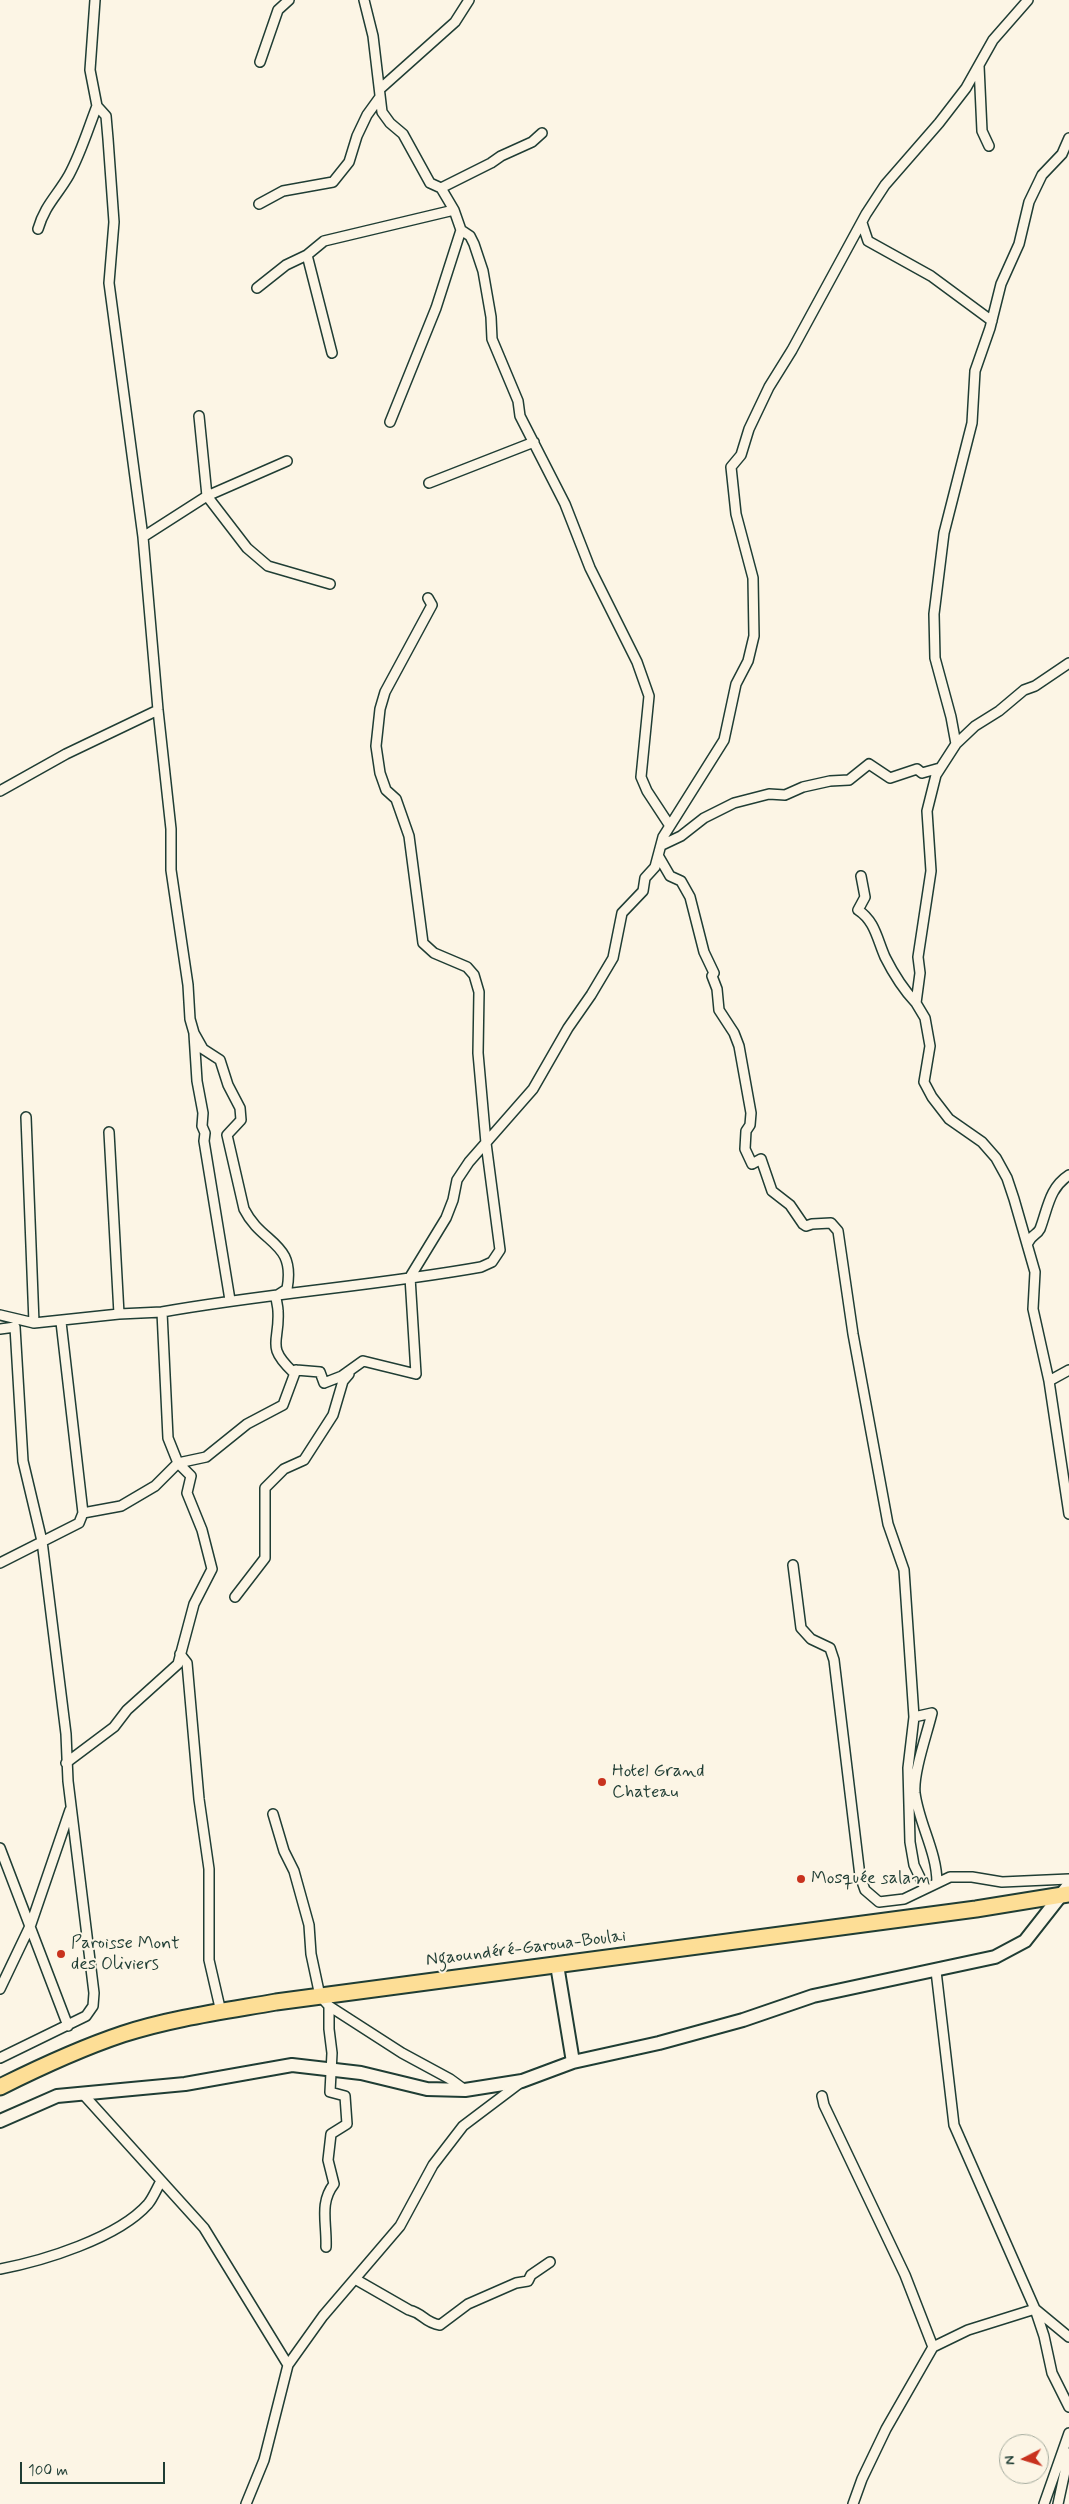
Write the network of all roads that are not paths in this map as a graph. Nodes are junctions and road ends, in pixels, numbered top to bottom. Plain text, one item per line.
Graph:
1 (96, 0) edge
2 (289, 0) edge
3 (364, 0) edge
4 (468, 0) edge
5 (1028, 0) edge
6 (260, 62) dead end
7 (979, 66) junction
8 (380, 93) junction
9 (97, 106) junction
10 (542, 133) dead end
11 (1069, 138) edge
12 (989, 146) dead end
13 (441, 188) junction
14 (259, 204) dead end
15 (454, 210) junction
16 (862, 223) junction
17 (38, 229) dead end
18 (461, 230) junction
19 (307, 255) junction
20 (257, 288) dead end
21 (992, 321) junction
22 (332, 353) dead end
23 (199, 416) dead end
24 (390, 422) dead end
25 (534, 442) junction
26 (287, 461) dead end
27 (429, 483) dead end
28 (207, 496) junction
29 (143, 536) junction
30 (330, 584) dead end
31 (428, 598) dead end
32 (1069, 663) edge
33 (158, 710) junction
34 (956, 744) junction
35 (940, 768) junction
36 (0, 791) edge
37 (670, 826) junction
38 (662, 845) junction
39 (659, 857) junction
40 (861, 876) dead end
41 (916, 1003) junction
42 (194, 1033) junction
43 (26, 1117) dead end
44 (109, 1132) dead end
45 (486, 1144) junction
46 (1069, 1175) edge
47 (1028, 1243) junction
48 (410, 1277) junction
49 (276, 1296) junction
50 (230, 1300) junction
51 (162, 1312) junction
52 (119, 1314) junction
53 (0, 1315) edge
54 (61, 1322) junction
55 (34, 1323) junction
56 (0, 1329) edge
57 (358, 1366) junction
58 (296, 1370) junction
59 (1069, 1370) edge
60 (1049, 1381) junction
61 (178, 1463) junction
62 (83, 1513) junction
63 (1069, 1514) edge
64 (42, 1541) junction
65 (0, 1562) edge
66 (793, 1565) dead end
67 (236, 1597) dead end
68 (180, 1654) junction
69 (914, 1717) junction
70 (66, 1763) junction
71 (71, 1808) junction
72 (273, 1814) dead end
73 (0, 1848) edge
74 (1069, 1879) edge
75 (937, 1883) junction
76 (925, 1888) junction
77 (1067, 1892) edge
78 (31, 1924) junction
79 (557, 1965) junction
80 (936, 1971) junction
81 (0, 1988) edge
82 (325, 2001) junction
83 (222, 2012) junction
84 (68, 2026) junction
85 (0, 2058) edge
86 (573, 2062) junction
87 (330, 2070) junction
88 (522, 2081) junction
89 (0, 2086) edge
90 (465, 2090) junction
91 (82, 2093) junction
92 (822, 2096) dead end
93 (0, 2121) edge
94 (160, 2181) junction
95 (326, 2247) dead end
96 (550, 2262) dead end
97 (0, 2269) edge
98 (355, 2279) junction
99 (1035, 2309) junction
100 (1069, 2337) edge
101 (933, 2347) junction
102 (288, 2365) junction
103 (1069, 2407) edge
104 (1069, 2433) edge
105 (1069, 2453) edge
106 (246, 2504) edge
107 (853, 2504) edge
108 (1044, 2504) edge
109 (1058, 2504) edge

1 - 9 street
2 - 6 street
3 - 8 street
4 - 8 street
5 - 7 street
7 - 12 street
7 - 16 street
8 - 13 street
8 - 14 street
9 - 17 street
9 - 29 street
10 - 13 street
11 - 21 street
13 - 15 street
15 - 18 street
15 - 19 street
16 - 21 street
16 - 37 street
18 - 24 street
18 - 25 street
19 - 20 street
19 - 22 street
21 - 34 street
23 - 28 street
25 - 27 street
25 - 37 street
26 - 28 street
28 - 29 street
28 - 30 street
29 - 33 street
31 - 45 street
32 - 34 street
33 - 36 street
33 - 42 street
34 - 35 street
35 - 38 street
35 - 41 street
37 - 38 street
38 - 39 street
39 - 45 street
39 - 69 street
40 - 41 street
41 - 47 street
42 - 49 street
42 - 50 street
43 - 55 street
44 - 52 street
45 - 48 street
45 - 48 street
46 - 47 street
47 - 60 street
48 - 49 street
48 - 57 street
49 - 50 street
49 - 58 street
50 - 51 street
51 - 52 street
51 - 61 street
52 - 54 street
53 - 55 street
54 - 55 street
54 - 62 street
56 - 64 street
57 - 58 street
57 - 67 street
58 - 61 street
59 - 60 street
60 - 63 street
61 - 62 street
61 - 68 street
62 - 64 street
64 - 65 street
64 - 70 street
66 - 76 street
68 - 70 street
68 - 83 street
69 - 75 street
69 - 76 street
70 - 71 street
71 - 78 street
71 - 84 street
72 - 82 street
73 - 78 street
74 - 75 street
75 - 76 street
77 - 79 highway, Ngaoundéré-Garoua-Boulai
77 - 80 street
78 - 81 street
78 - 84 street
79 - 82 highway, Ngaoundéré-Garoua-Boulai
79 - 86 street
80 - 86 street
80 - 99 street
82 - 83 highway, Ngaoundéré-Garoua-Boulai
82 - 87 street
82 - 90 street
83 - 89 highway, Ngaoundéré-Garoua-Boulai
84 - 85 street
86 - 88 street
87 - 90 street
87 - 91 street
87 - 95 street
88 - 90 street
88 - 98 street
91 - 93 street
91 - 94 street
92 - 101 street
94 - 97 street
94 - 102 street
96 - 98 street
98 - 102 street
99 - 100 street
99 - 101 street
99 - 103 street
101 - 107 street
102 - 106 street
104 - 108 street
105 - 109 street

